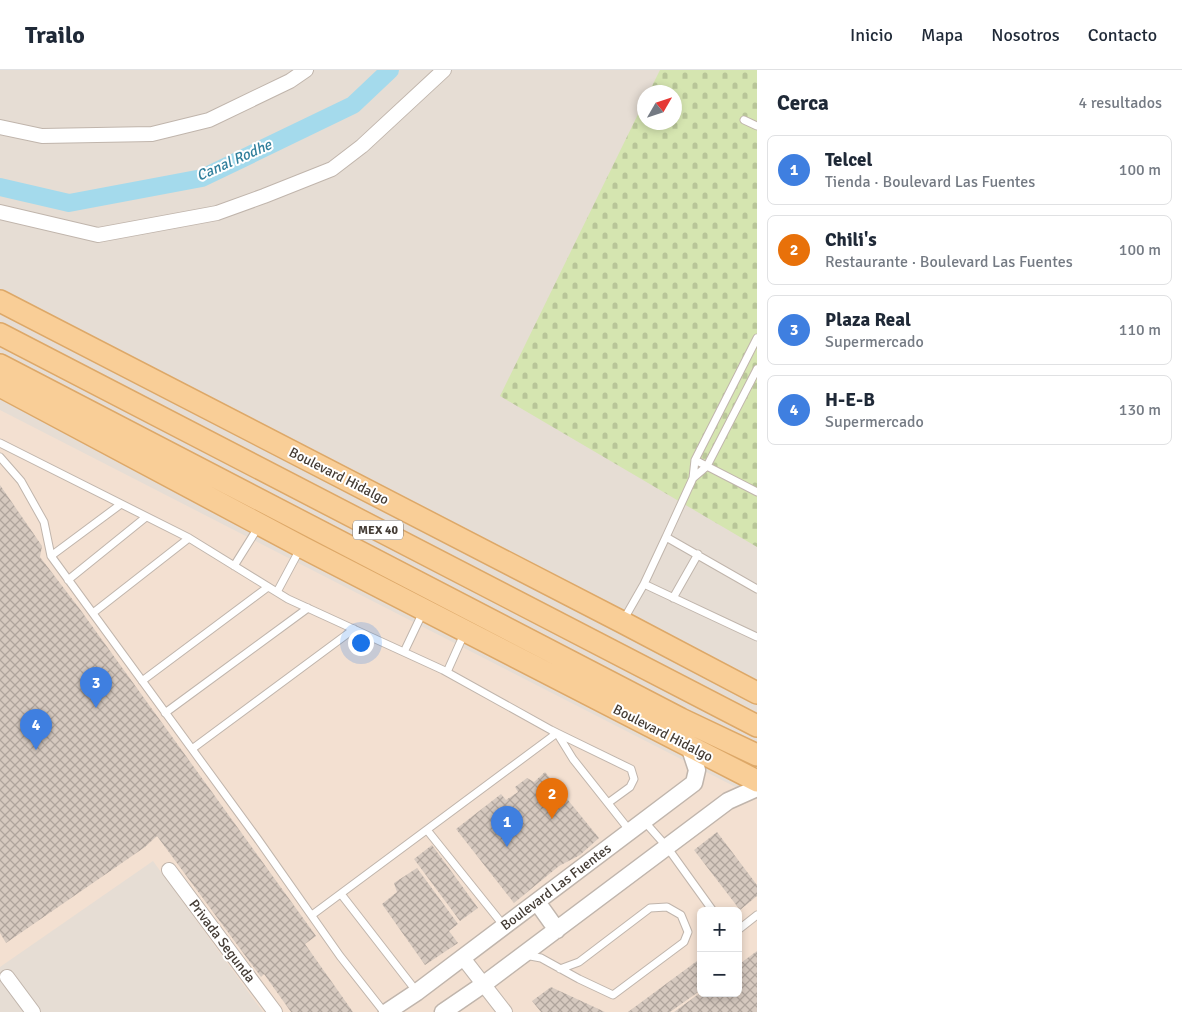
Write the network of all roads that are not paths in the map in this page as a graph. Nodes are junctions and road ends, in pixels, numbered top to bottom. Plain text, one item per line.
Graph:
1 (306, 70) edge
2 (444, 70) edge
3 (744, 120) dead end
4 (757, 126) edge
5 (0, 127) edge
6 (0, 212) edge
7 (0, 301) edge
8 (0, 334) edge
9 (757, 338) edge
10 (0, 365) edge
11 (757, 369) edge
12 (0, 386) edge
13 (0, 443) edge
14 (0, 457) edge
15 (696, 460) junction
16 (707, 466) junction
17 (693, 478) junction
18 (757, 492) edge
19 (121, 504) junction
20 (291, 516) junction
21 (146, 517) junction
22 (268, 528) junction
23 (666, 537) junction
24 (189, 538) junction
25 (302, 547) junction
26 (698, 554) junction
27 (51, 556) junction
28 (234, 566) junction
29 (68, 580) junction
30 (644, 584) junction
31 (268, 587) junction
32 (757, 590) edge
33 (277, 592) junction
34 (673, 598) junction
35 (308, 608) junction
36 (424, 610) junction
37 (93, 613) junction
38 (555, 622) junction
39 (622, 622) junction
40 (354, 629) junction
41 (465, 631) junction
42 (757, 637) edge
43 (404, 652) junction
44 (447, 672) junction
45 (142, 681) junction
46 (757, 693) edge
47 (165, 712) junction
48 (757, 726) edge
49 (557, 733) junction
50 (690, 746) junction
51 (192, 749) junction
52 (757, 755) edge
53 (757, 781) edge
54 (757, 788) edge
55 (608, 803) junction
56 (644, 820) junction
57 (427, 830) junction
58 (630, 831) junction
59 (667, 847) junction
60 (169, 870) dead end
61 (341, 894) junction
62 (537, 902) junction
63 (710, 907) edge
64 (757, 915) edge
65 (312, 916) junction
66 (504, 927) junction
67 (742, 927) edge
68 (557, 930) junction
69 (524, 954) junction
70 (463, 958) junction
71 (560, 969) junction
72 (7, 977) dead end
73 (484, 984) junction
74 (417, 992) junction
75 (33, 1012) edge
76 (275, 1012) edge
77 (385, 1012) edge
78 (443, 1012) edge
79 (505, 1012) edge

1 - 5 street
2 - 6 street
3 - 4 lane
7 - 39 main road, Boulevard Hidalgo
8 - 38 main road, Boulevard Hidalgo / MEX 40
9 - 15 lane
10 - 20 main road, Boulevard Hidalgo / MEX 40
11 - 16 lane
12 - 22 main road, Boulevard Hidalgo
13 - 19 lane
14 - 27 lane
15 - 16 lane
15 - 17 lane
16 - 17 lane
16 - 18 lane
17 - 23 lane
19 - 21 lane
19 - 27 lane
20 - 22 main road
20 - 38 main road, Boulevard Hidalgo
20 - 52 main road, Boulevard Hidalgo / MEX 40
21 - 24 lane
21 - 29 lane
22 - 25 main road, Boulevard Hidalgo
22 - 28 lane
23 - 26 lane
23 - 30 lane
24 - 28 lane
24 - 37 lane
25 - 33 lane
25 - 36 main road, Boulevard Hidalgo
26 - 32 lane
26 - 34 lane
27 - 29 lane
28 - 31 lane
29 - 37 lane
30 - 34 lane
30 - 39 lane
31 - 33 lane
31 - 45 lane
33 - 35 lane
34 - 42 lane
35 - 40 lane
35 - 47 lane
36 - 41 main road, Boulevard Hidalgo
36 - 43 lane
37 - 45 lane
38 - 48 main road, Boulevard Hidalgo / MEX 40
39 - 46 main road, Boulevard Hidalgo
40 - 43 lane
40 - 51 lane
41 - 44 lane
41 - 50 main road, Boulevard Hidalgo
43 - 44 lane
44 - 49 lane
45 - 47 lane
47 - 51 lane
49 - 55 lane
49 - 55 lane
49 - 57 lane
50 - 53 main road, Boulevard Hidalgo
50 - 56 street, Boulevard Las Fuentes
51 - 65 lane
54 - 59 street
55 - 58 lane
56 - 58 street, Boulevard Las Fuentes
56 - 59 lane
57 - 61 lane
57 - 66 lane
58 - 62 street, Boulevard Las Fuentes
59 - 63 lane
59 - 68 street
60 - 76 street, Privada Segunda
61 - 65 lane
61 - 74 lane
62 - 66 street, Boulevard Las Fuentes
62 - 68 street
64 - 67 lane
65 - 77 lane
66 - 70 street, Boulevard Las Fuentes
68 - 69 street
69 - 71 lane
69 - 73 street
70 - 73 street
70 - 74 street, Boulevard Las Fuentes
71 - 71 lane
72 - 75 street
73 - 78 street
73 - 79 street
74 - 77 street, Boulevard Las Fuentes

